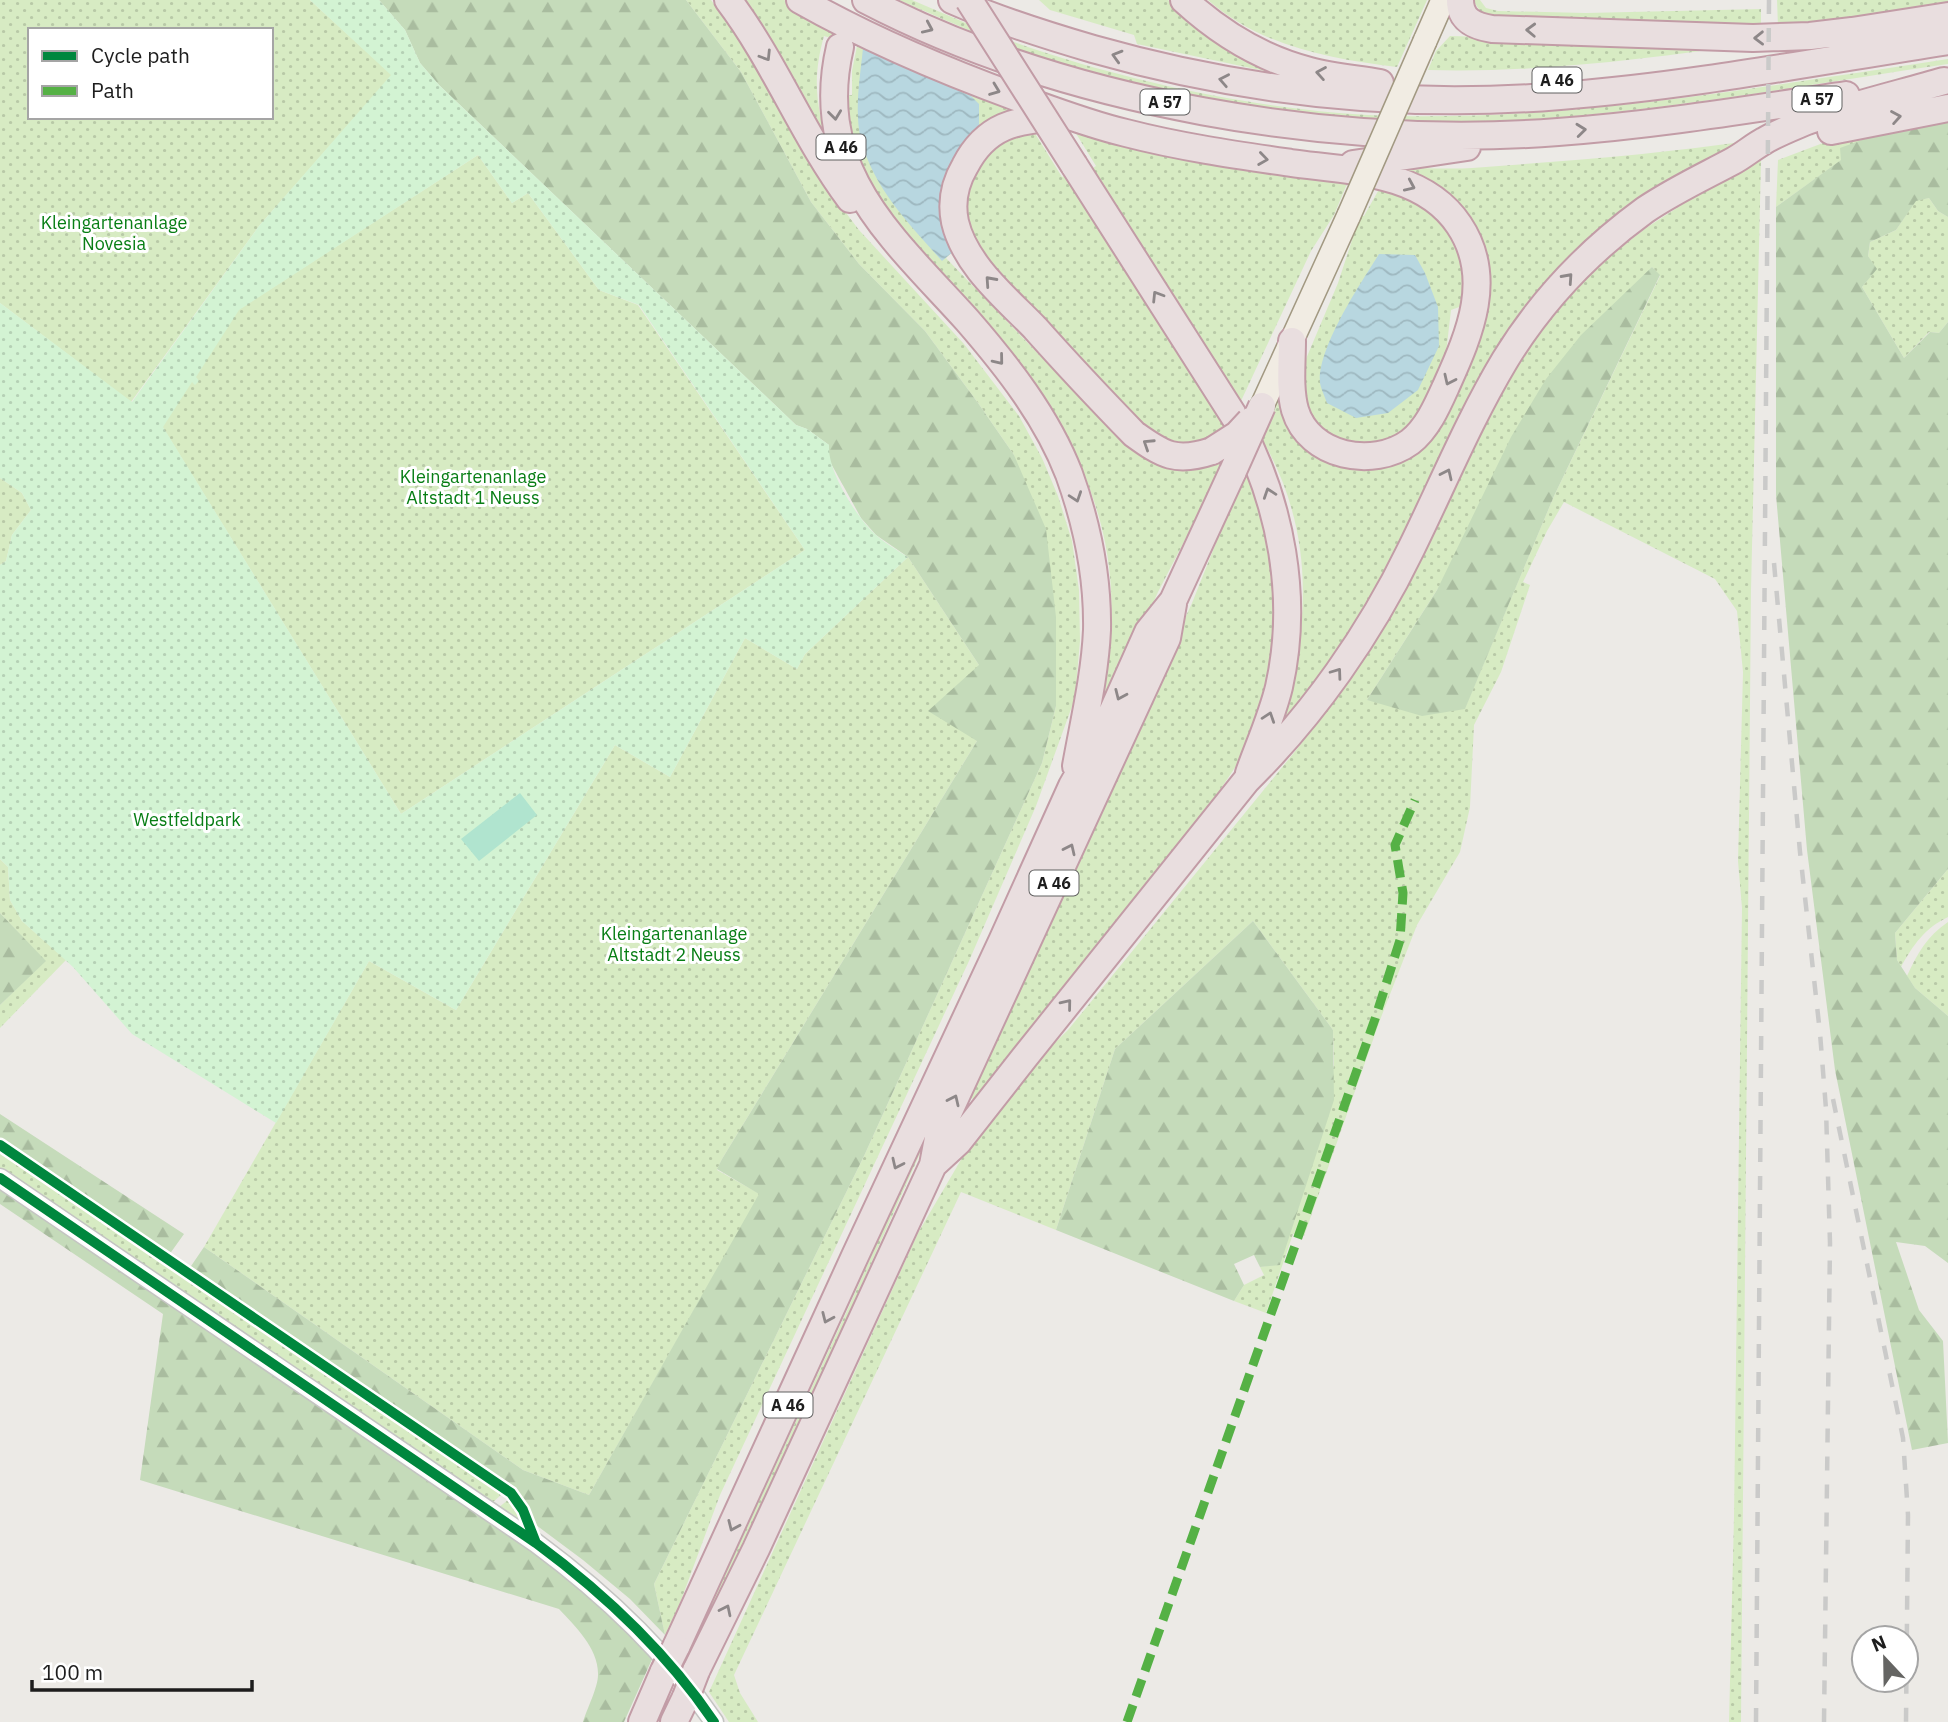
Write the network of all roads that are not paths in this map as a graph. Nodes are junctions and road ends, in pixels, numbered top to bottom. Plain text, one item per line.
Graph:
1 (727, 0) edge
2 (800, 0) edge
3 (866, 0) edge
4 (953, 0) edge
5 (969, 0) edge
6 (1184, 0) edge
7 (1443, 0) edge
8 (1460, 0) edge
9 (1948, 16) edge
10 (1948, 28) edge
11 (1948, 41) edge
12 (840, 47) dead end
13 (1946, 81) edge
14 (1948, 108) edge
15 (1067, 116) junction
16 (1513, 134) junction
17 (1736, 160) junction
18 (1320, 166) junction
19 (889, 236) junction
20 (1292, 341) junction
21 (1262, 406) junction
22 (1173, 601) junction
23 (1246, 781) junction
24 (1072, 786) junction
25 (933, 1165) junction
26 (0, 1178) edge
27 (642, 1722) edge
28 (674, 1722) edge
29 (714, 1722) edge

1 -> 19 highway
2 -> 15 highway
3 -> 16 highway, A 57
11 -> 4 highway, A 57
23 -> 5 highway, bridge
10 -> 6 highway, A 46
7 - 20 main road, bridge
9 -> 8 highway
12 -> 19 highway, A 46
16 -> 13 highway, A 57
13 - 17 highway
17 -> 14 highway
15 -> 18 highway
21 -> 15 highway, bridge
16 - 18 highway
23 -> 17 highway
18 -> 20 highway
19 -> 24 highway, A 46
20 - 21 main road, A 46
21 - 22 highway, A 46, bridge
22 -> 24 highway
25 -> 22 highway, A 46
25 -> 23 highway
24 -> 27 highway, A 46, bridge
28 -> 25 highway, A 46, bridge
26 - 29 street

